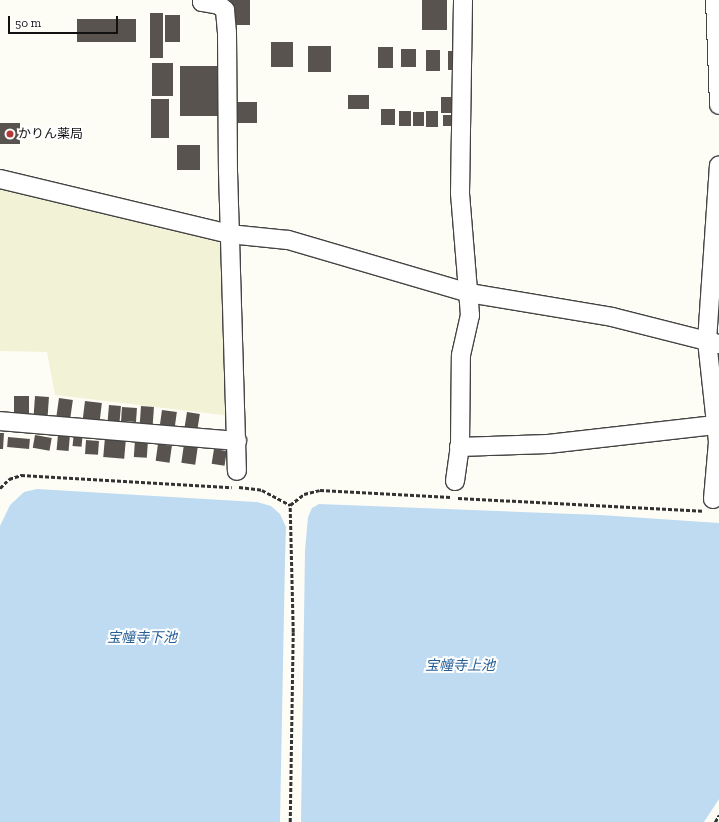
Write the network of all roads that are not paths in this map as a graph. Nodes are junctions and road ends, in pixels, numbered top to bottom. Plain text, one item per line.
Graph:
1 (202, 0) edge
2 (463, 0) edge
3 (715, 0) edge
4 (719, 105) edge
5 (719, 165) edge
6 (0, 179) edge
7 (229, 234) junction
8 (469, 293) junction
9 (713, 342) edge
10 (0, 421) edge
11 (716, 425) junction
12 (237, 441) junction
13 (459, 447) junction
14 (237, 471) dead end
15 (455, 480) dead end
16 (712, 505) road end

1 - 7 street
2 - 8 street
3 - 4 street
5 - 9 street
6 - 7 street
7 - 8 street
7 - 12 street
8 - 9 street
8 - 13 street
9 - 11 street
10 - 12 street
11 - 13 street
11 - 16 street
12 - 14 street
13 - 15 street

